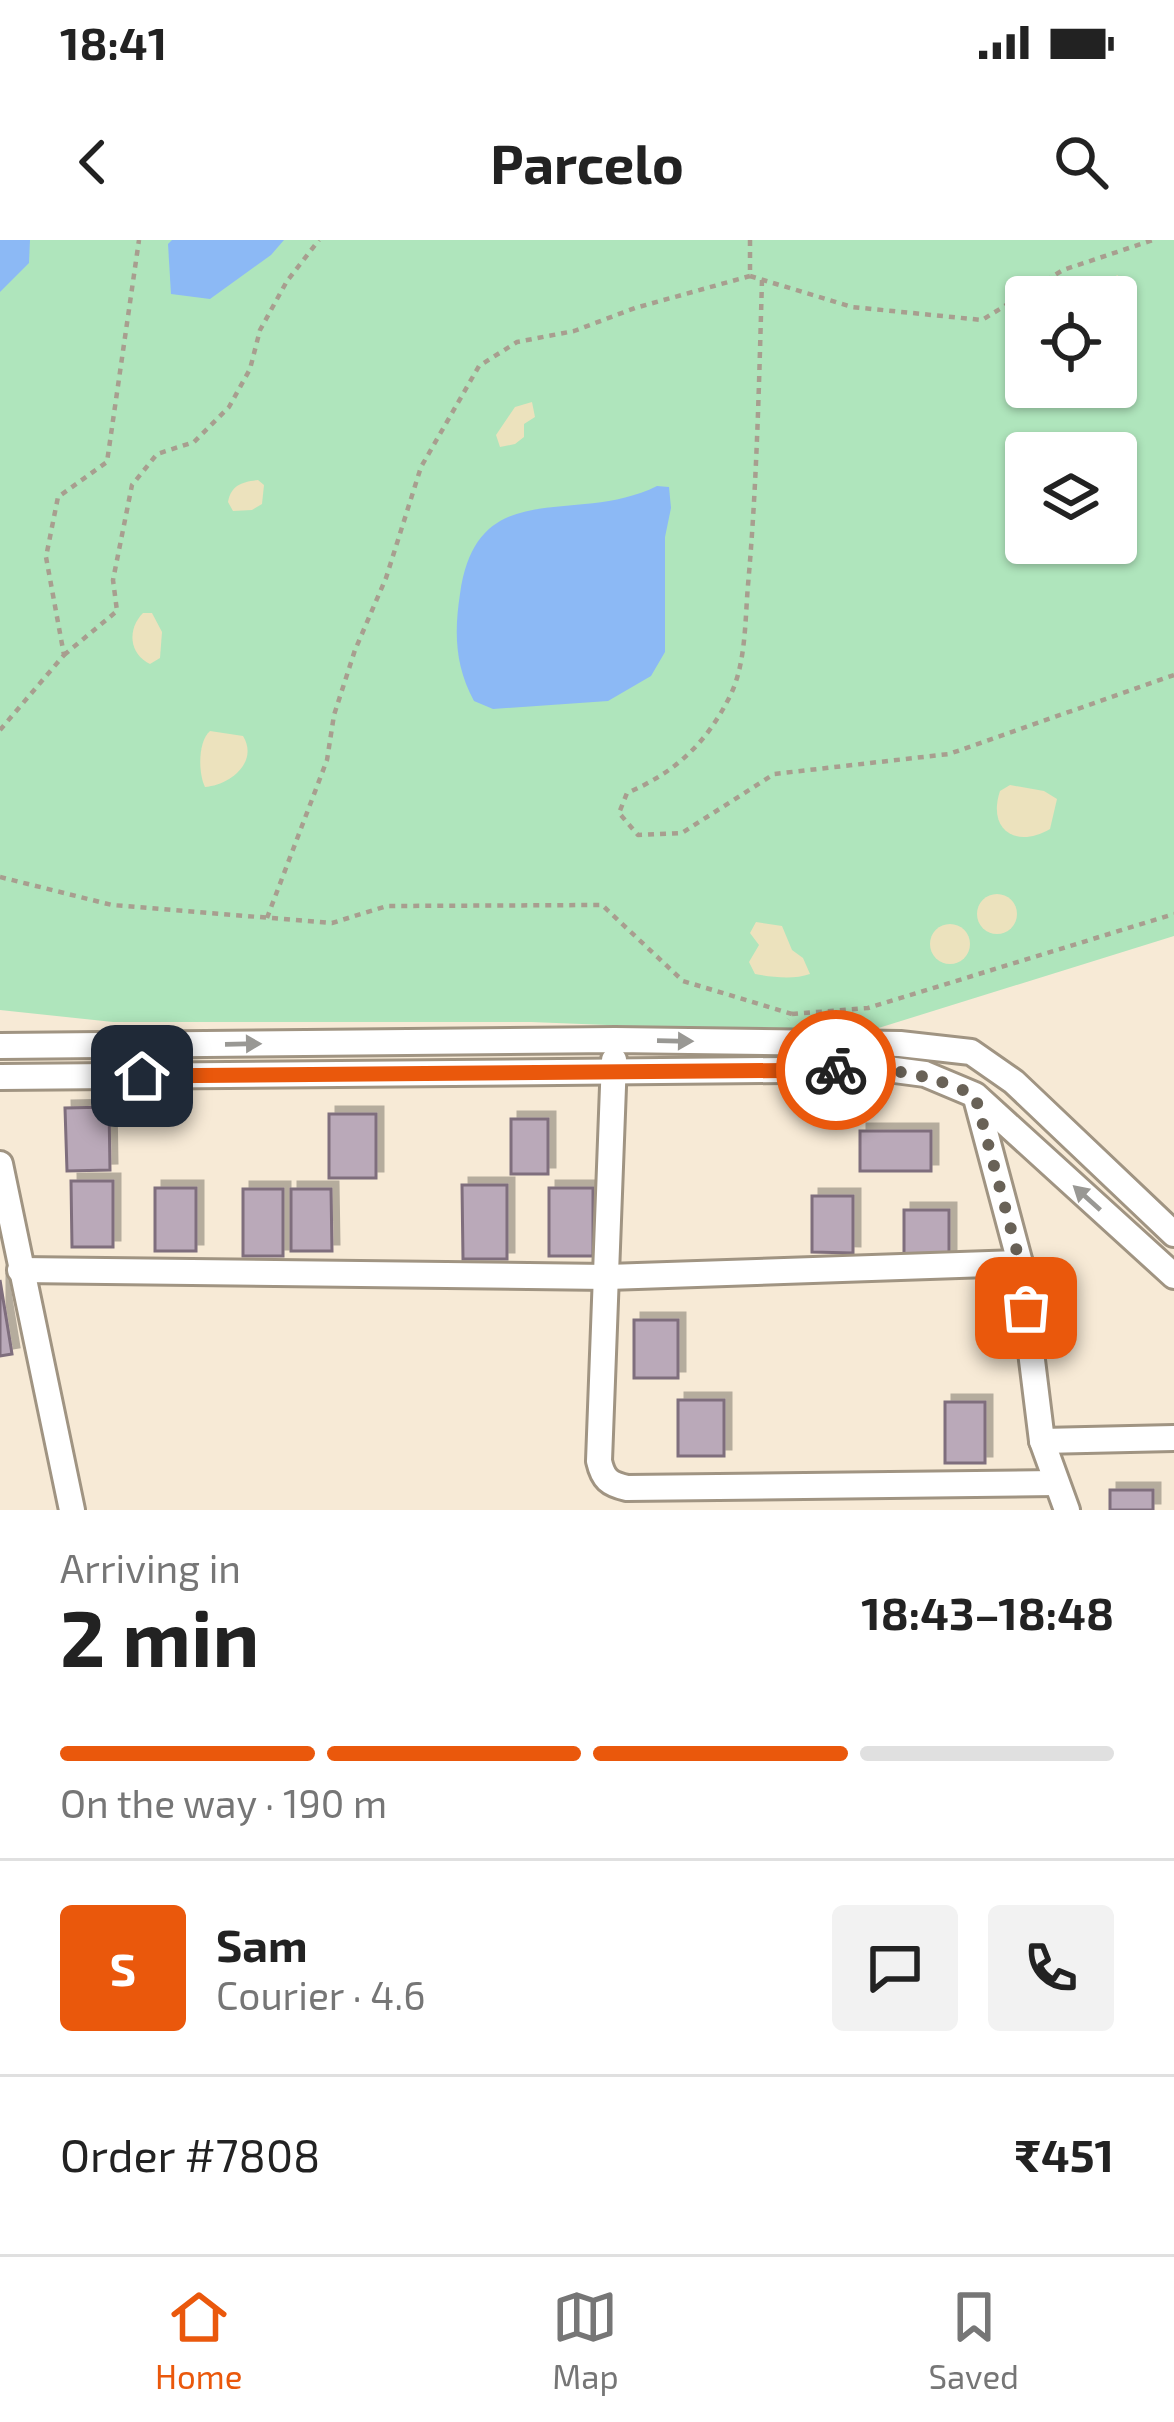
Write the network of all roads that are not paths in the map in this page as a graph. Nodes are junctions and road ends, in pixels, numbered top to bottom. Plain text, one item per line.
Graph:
1 (615, 1040) junction
2 (0, 1046) edge
3 (971, 1052) junction
4 (614, 1075) junction
5 (0, 1077) edge
6 (975, 1095) junction
7 (0, 1164) edge
8 (1174, 1234) edge
9 (1020, 1263) junction
10 (20, 1270) junction
11 (1174, 1276) edge
12 (608, 1277) junction
13 (1174, 1438) edge
14 (1042, 1441) junction
15 (1056, 1483) junction
16 (72, 1510) edge
17 (1067, 1510) edge

2 -> 1 street
1 -> 3 street
1 - 4 street
3 - 6 street
3 - 8 street
4 - 5 street
4 - 6 street
4 - 12 street
6 - 9 street
11 -> 6 street
7 - 10 street
9 - 12 street
9 - 14 street
10 - 12 street
10 - 16 street
12 - 15 street
13 - 14 street
14 - 15 street
15 - 17 street

